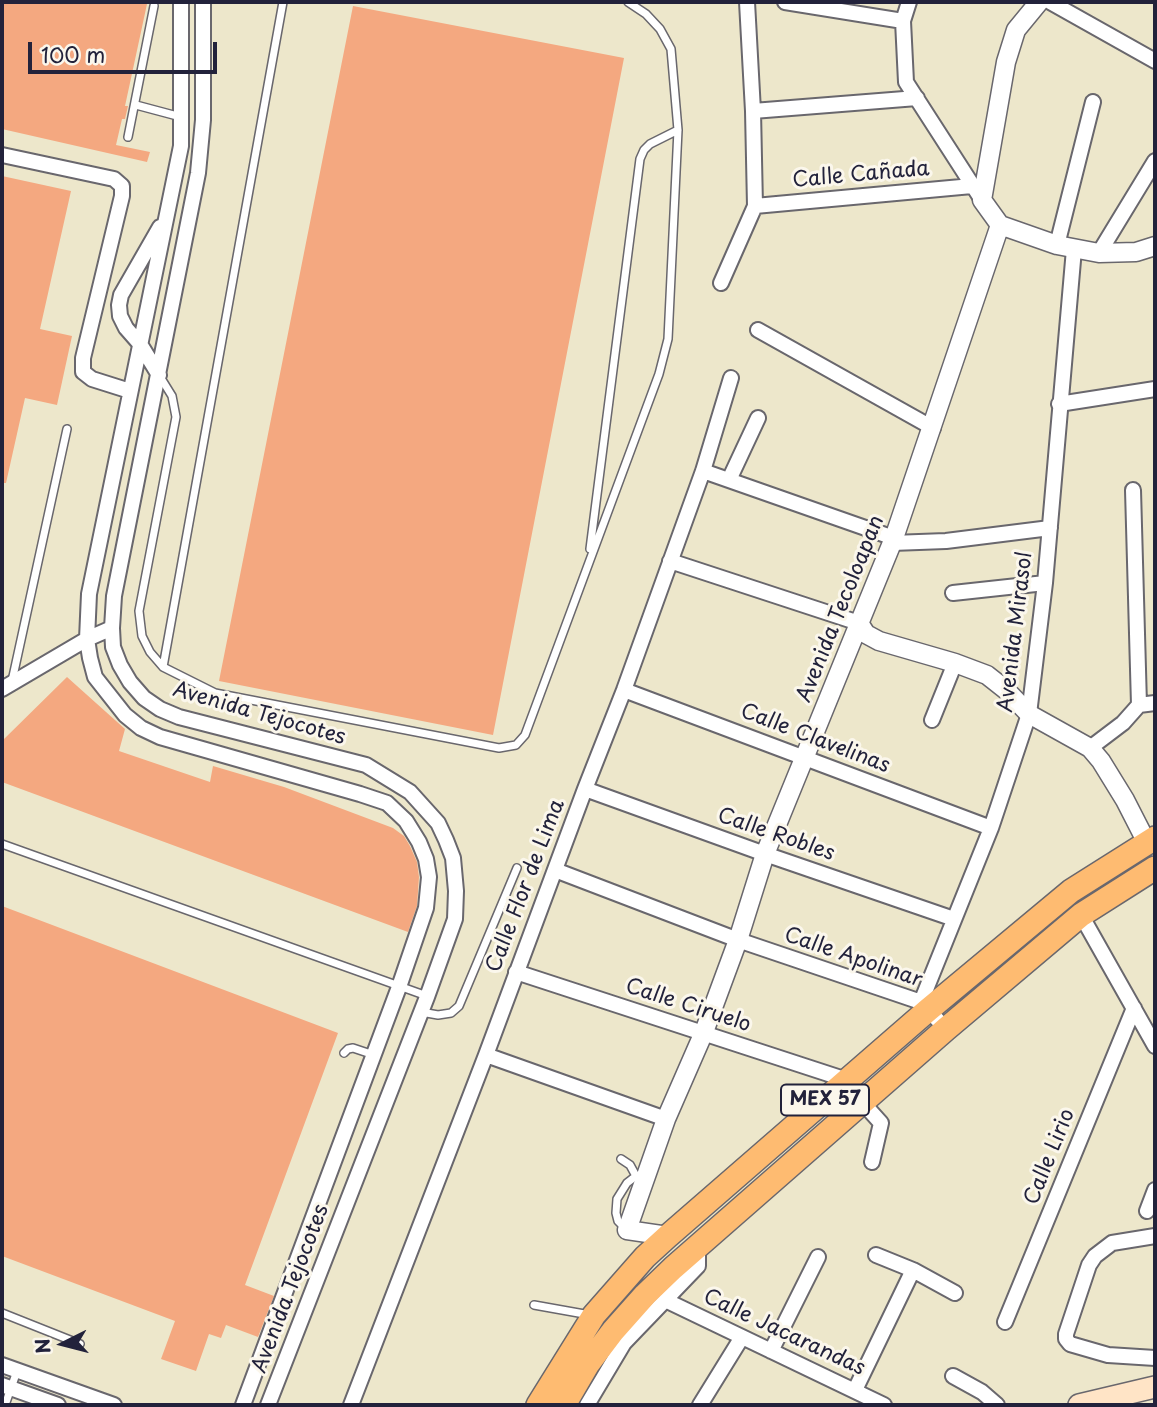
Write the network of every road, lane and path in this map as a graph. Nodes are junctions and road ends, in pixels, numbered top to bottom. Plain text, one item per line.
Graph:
1 (181, 2) edge
2 (203, 2) edge
3 (283, 2) edge
4 (628, 2) edge
5 (747, 2) edge
6 (785, 2) edge
7 (909, 2) edge
8 (1039, 2) edge
9 (1050, 2) edge
10 (154, 6) dead end
11 (903, 21) junction
12 (1155, 61) edge
13 (917, 98) junction
14 (1093, 102) dead end
15 (136, 105) junction
16 (753, 111) junction
17 (181, 117) junction
18 (678, 130) junction
19 (128, 137) dead end
20 (2, 155) edge
21 (1155, 161) edge
22 (977, 193) junction
23 (755, 206) junction
24 (167, 214) junction
25 (1000, 225) junction
26 (1155, 246) edge
27 (1066, 247) junction
28 (1099, 253) junction
29 (721, 283) dead end
30 (758, 330) dead end
31 (140, 344) junction
32 (159, 375) junction
33 (731, 378) dead end
34 (1155, 388) edge
35 (130, 391) junction
36 (1059, 404) junction
37 (758, 418) dead end
38 (933, 428) junction
39 (67, 429) dead end
40 (703, 471) junction
41 (729, 480) junction
42 (1133, 490) dead end
43 (1050, 528) junction
44 (893, 541) junction
45 (670, 561) junction
46 (588, 564) junction
47 (1045, 583) junction
48 (953, 593) dead end
49 (859, 623) junction
50 (112, 628) junction
51 (87, 639) junction
52 (955, 663) junction
53 (163, 667) junction
54 (7, 686) edge
55 (624, 690) junction
56 (1155, 703) edge
57 (1139, 705) junction
58 (1030, 714) junction
59 (932, 720) dead end
60 (1090, 748) junction
61 (806, 757) junction
62 (585, 789) junction
63 (991, 828) junction
64 (1151, 841) edge
65 (2, 844) edge
66 (765, 854) junction
67 (1155, 868) edge
68 (517, 869) dead end
69 (555, 870) junction
70 (1081, 915) junction
71 (954, 919) junction
72 (738, 940) junction
73 (516, 972) junction
74 (399, 987) junction
75 (427, 997) junction
76 (924, 1006) junction
77 (1134, 1008) junction
78 (421, 1012) junction
79 (946, 1029) junction
80 (704, 1032) junction
81 (1155, 1045) edge
82 (344, 1053) dead end
83 (374, 1055) junction
84 (486, 1055) junction
85 (848, 1080) junction
86 (863, 1103) junction
87 (666, 1119) junction
88 (621, 1159) dead end
89 (872, 1162) dead end
90 (640, 1178) junction
91 (1155, 1190) edge
92 (1147, 1211) dead end
93 (627, 1230) junction
94 (668, 1236) junction
95 (1155, 1236) edge
96 (694, 1251) junction
97 (876, 1255) dead end
98 (645, 1257) junction
99 (818, 1257) dead end
100 (911, 1276) junction
101 (955, 1293) dead end
102 (665, 1300) junction
103 (534, 1305) dead end
104 (2, 1313) edge
105 (594, 1315) junction
106 (1006, 1322) dead end
107 (742, 1337) junction
108 (80, 1344) dead end
109 (771, 1352) junction
110 (1155, 1358) edge
111 (2, 1365) edge
112 (17, 1370) junction
113 (953, 1376) dead end
114 (48, 1381) junction
115 (6, 1386) edge
116 (1155, 1387) edge
117 (855, 1390) junction
118 (48, 1404) edge
119 (5, 1405) edge
120 (114, 1405) edge
121 (243, 1405) edge
122 (268, 1405) edge
123 (351, 1405) edge
124 (538, 1405) edge
125 (564, 1405) edge
126 (587, 1405) edge
127 (700, 1405) edge
128 (884, 1405) edge
129 (997, 1405) edge
130 (1079, 1405) edge

1 - 17 street, Avenida Tejocotes
2 - 32 street, Avenida Tejocotes
3 - 53 lane
4 - 18 lane
5 - 16 street
6 - 11 street
7 - 11 street
8 - 22 street
9 - 12 street
10 - 15 lane
11 - 13 street
13 - 16 street
13 - 22 street
14 - 27 street, Avenida Mirasol
15 - 17 lane
15 - 19 lane
16 - 23 street
17 - 24 street, Avenida Tejocotes
18 - 46 lane
18 - 46 lane
20 - 35 street
21 - 28 street
22 - 23 street, Calle Cañada
22 - 25 street
23 - 29 street
24 - 31 street, Avenida Tejocotes
24 - 31 street
25 - 27 street
25 - 38 street, Avenida Tecoloapan
26 - 28 street
27 - 28 street
27 - 36 street, Avenida Mirasol
30 - 38 street
31 - 32 street
31 - 35 street, Avenida Tejocotes
32 - 50 street, Avenida Tejocotes
32 - 53 lane
33 - 40 street, Calle Flor de Lima
34 - 36 street
35 - 51 street, Avenida Tejocotes
36 - 43 street, Avenida Mirasol
37 - 41 street
38 - 44 street, Avenida Tecoloapan
39 - 54 lane
40 - 41 street
40 - 45 street, Calle Flor de Lima
41 - 44 street
42 - 57 street
43 - 44 street
43 - 47 street, Avenida Mirasol
44 - 49 street, Avenida Tecoloapan
45 - 49 street
45 - 55 street, Calle Flor de Lima
46 - 53 lane
47 - 48 street
47 - 58 street, Avenida Mirasol
49 - 52 street
49 - 61 street, Avenida Tecoloapan
50 - 51 street
50 - 75 street, Avenida Tejocotes
51 - 54 street
51 - 74 street, Avenida Tejocotes
52 - 58 street
52 - 59 street
55 - 61 street, Calle Clavelinas
55 - 62 street, Calle Flor de Lima
56 - 57 street
57 - 60 street
58 - 60 street
58 - 63 street, Avenida Mirasol
60 - 64 street
61 - 63 street, Calle Clavelinas
61 - 66 street, Avenida Tecoloapan
62 - 66 street, Calle Robles
62 - 69 street, Calle Flor de Lima
63 - 71 street, Avenida Mirasol
64 - 76 main road, MEX 57
65 - 74 lane
66 - 71 street, Calle Robles
66 - 72 street, Avenida Tecoloapan
67 - 70 main road, MEX 57
68 - 78 lane
69 - 72 street, Calle Apolinar
69 - 73 street, Calle Flor de Lima
70 - 77 street
70 - 79 main road, MEX 57
71 - 76 street, Avenida Mirasol
72 - 76 street, Calle Apolinar
72 - 80 street, Avenida Tecoloapan
73 - 80 street, Calle Ciruelo
73 - 84 street, Calle Flor de Lima
74 - 75 lane
74 - 83 street, Avenida Tejocotes
75 - 78 street, Avenida Tejocotes
76 - 79 street, Calle Apolinar
76 - 85 main road, MEX 57
77 - 81 street
77 - 106 street, Calle Lirio
78 - 122 street, Avenida Tejocotes
79 - 86 main road, MEX 57
80 - 85 street, Calle Ciruelo
80 - 87 street, Avenida Tecoloapan
82 - 83 lane
83 - 121 street, Avenida Tejocotes
84 - 87 street
84 - 123 street, Calle Flor de Lima
85 - 94 main road, MEX 57
86 - 89 street
86 - 96 main road, MEX 57
87 - 90 street, Avenida Tecoloapan
88 - 90 lane
90 - 93 street, Avenida Tecoloapan
91 - 92 street
93 - 94 street
93 - 98 street
94 - 98 main road, MEX 57
95 - 110 street
96 - 102 street
96 - 125 main road, MEX 57
97 - 100 street
98 - 105 main road, MEX 57
99 - 109 street
100 - 101 street
100 - 117 street
102 - 107 street, Calle Jacarandas
102 - 126 street
103 - 105 lane
104 - 108 lane
105 - 124 main road, MEX 57
107 - 109 street, Calle Jacarandas
107 - 127 street
109 - 117 street, Calle Jacarandas
111 - 112 street
112 - 114 street
112 - 115 lane
113 - 129 street
114 - 118 lane
114 - 120 street
115 - 118 street
115 - 119 lane
116 - 130 main road
117 - 128 street, Calle Jacarandas

